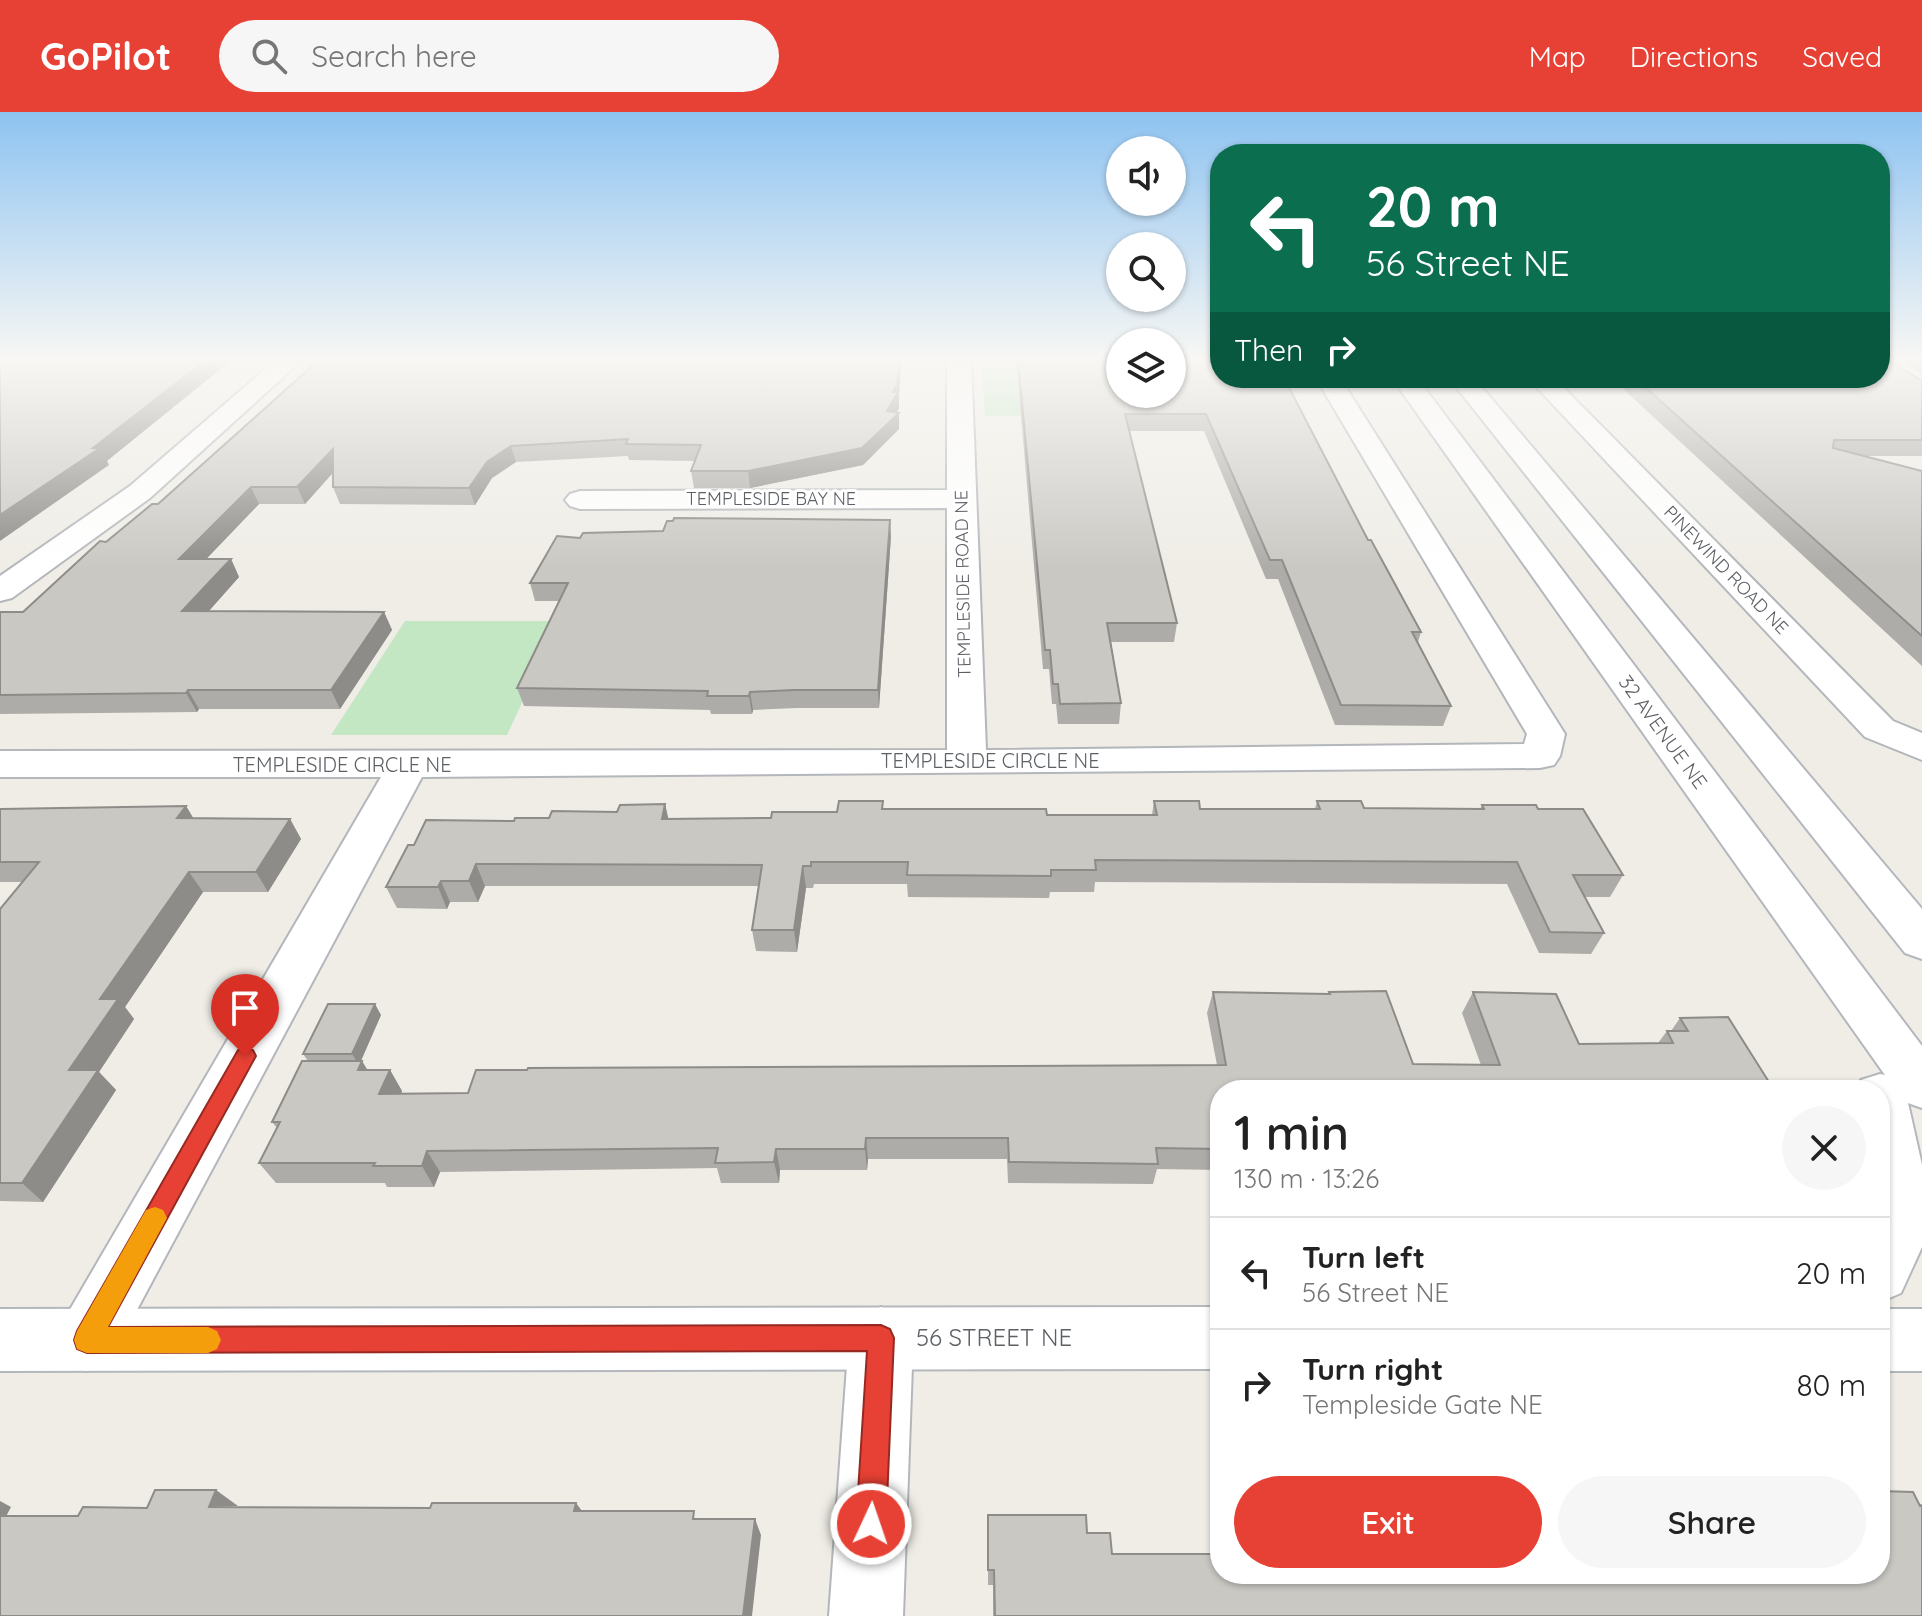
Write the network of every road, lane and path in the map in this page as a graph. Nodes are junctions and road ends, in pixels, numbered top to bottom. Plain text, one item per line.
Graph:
1 (211, 429) edge
2 (961, 429) edge
3 (1359, 429) edge
4 (1441, 429) edge
5 (1503, 429) edge
6 (1589, 429) edge
7 (962, 499) junction
8 (580, 500) dead end
9 (0, 591) edge
10 (1922, 748) edge
11 (967, 761) junction
12 (0, 764) edge
13 (408, 765) junction
14 (1922, 941) edge
15 (1862, 1004) junction
16 (1877, 1080) edge
17 (1922, 1086) edge
18 (1890, 1146) edge
19 (1890, 1251) edge
20 (881, 1338) junction
21 (1210, 1338) edge
22 (0, 1340) edge
23 (87, 1340) junction
24 (1890, 1340) edge
25 (1922, 1340) edge
26 (866, 1616) edge

1 - 9 street
2 - 7 street, TEMPLESIDE ROAD NE
3 - 11 street, TEMPLESIDE CIRCLE NE
4 - 15 street, 32 AVENUE NE
5 - 14 street
6 - 10 street, PINEWIND ROAD NE
7 - 8 street, TEMPLESIDE BAY NE
7 - 11 street, TEMPLESIDE ROAD NE
11 - 13 street, TEMPLESIDE CIRCLE NE
12 - 13 street, TEMPLESIDE CIRCLE NE
13 - 23 street
15 - 16 street
15 - 17 street, 32 AVENUE NE
18 - 19 street
20 - 21 street, 56 STREET NE
20 - 23 street, 56 STREET NE
20 - 26 street
22 - 23 street, 56 STREET NE
24 - 25 street

